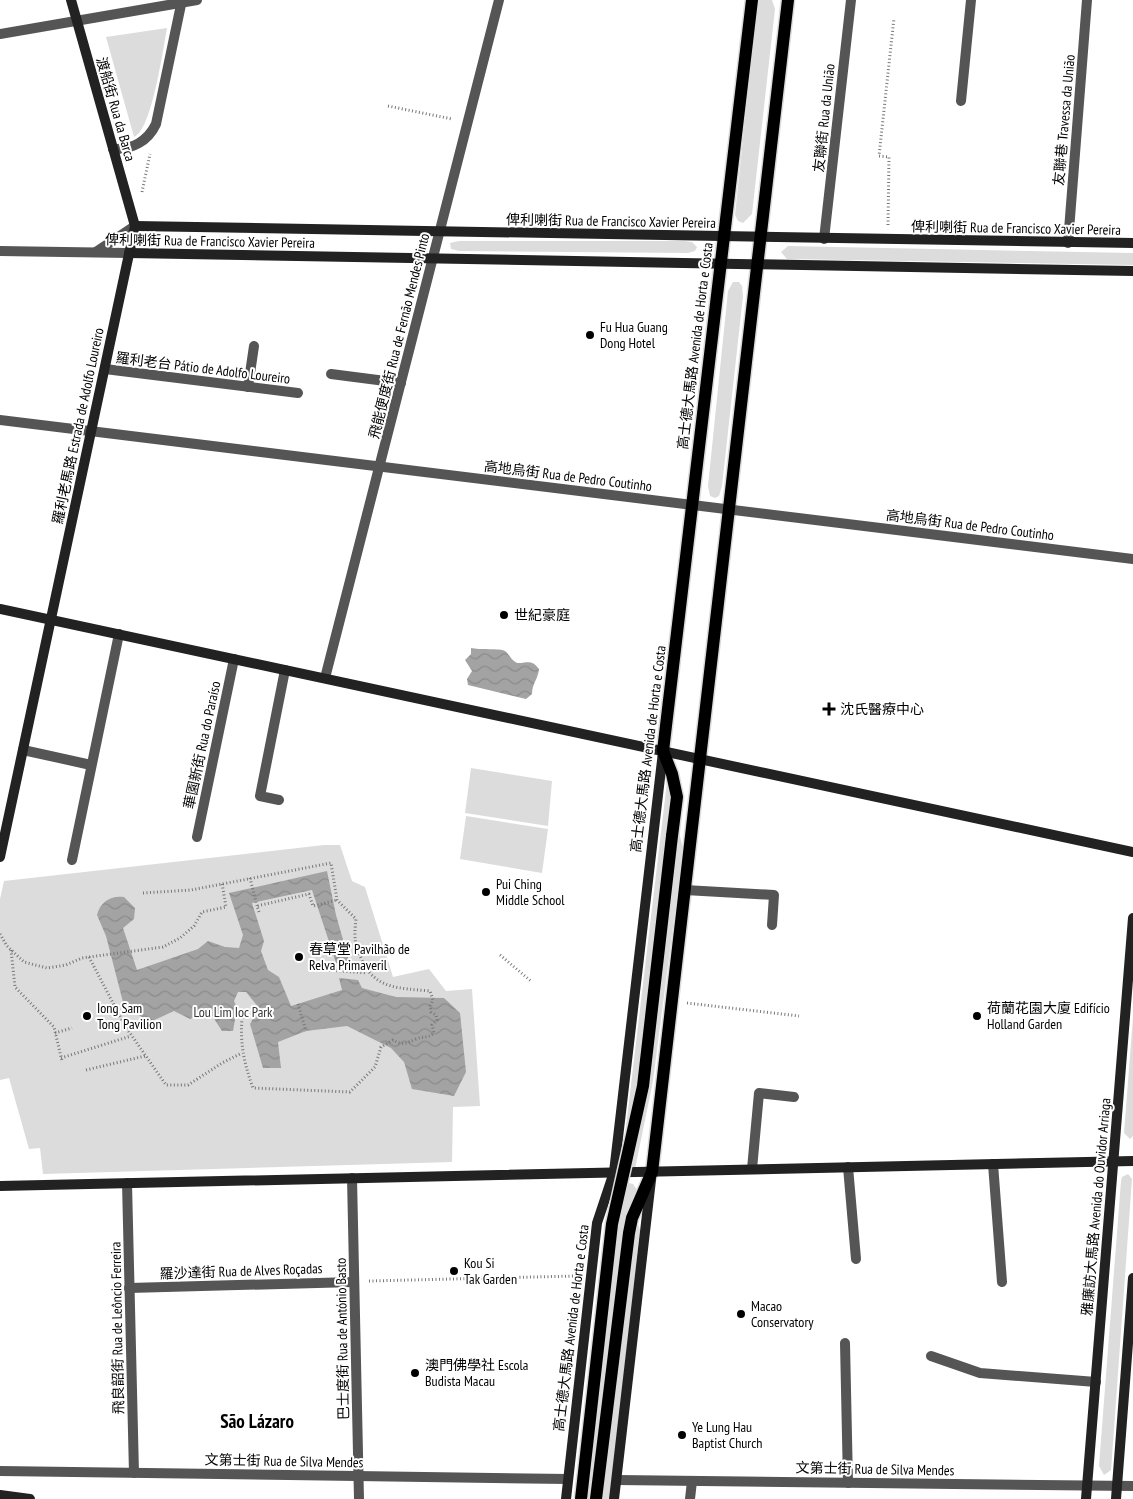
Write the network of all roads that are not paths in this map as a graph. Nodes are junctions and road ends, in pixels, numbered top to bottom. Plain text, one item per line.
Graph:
1 (71, 0) edge
2 (197, 0) edge
3 (499, 0) edge
4 (752, 0) edge
5 (788, 0) edge
6 (851, 0) edge
7 (972, 0) edge
8 (1087, 0) edge
9 (182, 1) edge
10 (77, 20) junction
11 (0, 34) edge
12 (961, 101) dead end
13 (113, 149) junction
14 (135, 226) junction
15 (440, 232) junction
16 (722, 237) junction
17 (760, 238) junction
18 (824, 239) junction
19 (1068, 243) junction
20 (1133, 243) edge
21 (0, 251) edge
22 (96, 252) junction
23 (130, 253) junction
24 (433, 259) junction
25 (719, 264) junction
26 (757, 264) junction
27 (1133, 271) edge
28 (254, 346) dead end
29 (104, 369) junction
30 (331, 374) dead end
31 (401, 383) junction
32 (248, 387) junction
33 (298, 393) dead end
34 (0, 420) edge
35 (91, 431) junction
36 (379, 467) junction
37 (691, 505) junction
38 (729, 509) junction
39 (1133, 559) edge
40 (0, 609) edge
41 (51, 620) junction
42 (119, 634) junction
43 (234, 659) junction
44 (285, 670) junction
45 (325, 678) junction
46 (23, 750) junction
47 (663, 751) junction
48 (700, 759) junction
49 (91, 765) junction
50 (279, 800) dead end
51 (198, 837) dead end
52 (1133, 852) edge
53 (0, 857) edge
54 (72, 860) dead end
55 (685, 890) junction
56 (1133, 918) edge
57 (772, 925) dead end
58 (794, 1097) dead end
59 (1114, 1161) junction
60 (1133, 1161) edge
61 (993, 1164) junction
62 (848, 1167) junction
63 (752, 1170) junction
64 (614, 1172) junction
65 (652, 1172) junction
66 (352, 1178) junction
67 (127, 1183) junction
68 (0, 1186) edge
69 (856, 1259) dead end
70 (1133, 1278) edge
71 (354, 1282) junction
72 (1002, 1282) dead end
73 (130, 1288) junction
74 (845, 1343) dead end
75 (931, 1356) dead end
76 (1096, 1382) junction
77 (0, 1471) edge
78 (134, 1473) junction
79 (359, 1476) junction
80 (568, 1479) junction
81 (617, 1480) junction
82 (692, 1481) junction
83 (848, 1483) junction
84 (1088, 1486) junction
85 (1116, 1486) junction
86 (1133, 1486) edge
87 (0, 1495) edge
88 (30, 1499) edge
89 (359, 1499) edge
90 (566, 1499) edge
91 (581, 1499) edge
92 (596, 1499) edge
93 (614, 1499) edge
94 (690, 1499) edge
95 (1086, 1499) edge
96 (1116, 1499) edge

1 - 10 street, 渡船街 Rua da Barca
2 - 9 street
3 - 15 street, 飛能便度街 Rua de Fernão Mendes Pinto
4 - 16 main road, 高士德大馬路 Avenida de Horta e Costa
5 - 17 main road
6 - 18 street, 友聯街 Rua da União
7 - 12 street
8 - 19 street, 友聯巷 Travessa da União
9 - 10 street
9 - 13 street
10 - 11 street
10 - 13 street, 渡船街 Rua da Barca
13 - 14 street, 渡船街 Rua da Barca
14 - 15 street, 俾利喇街 Rua de Francisco Xavier Pereira
14 - 22 street, 俾利喇街 Rua de Francisco Xavier Pereira
14 - 23 street, 羅利老馬路 Estrada de Adolfo Loureiro
15 - 16 street, 俾利喇街 Rua de Francisco Xavier Pereira
15 - 24 street, 飛能便度街 Rua de Fernão Mendes Pinto
16 - 17 street, 俾利喇街 Rua de Francisco Xavier Pereira
16 - 25 main road, 高士德大馬路 Avenida de Horta e Costa
17 - 18 street, 俾利喇街 Rua de Francisco Xavier Pereira
17 - 26 main road
18 - 19 street, 俾利喇街 Rua de Francisco Xavier Pereira
19 - 20 street, 俾利喇街 Rua de Francisco Xavier Pereira
21 - 22 street, 俾利喇街 Rua de Francisco Xavier Pereira
22 - 23 street, 俾利喇街 Rua de Francisco Xavier Pereira
23 - 24 street, 俾利喇街 Rua de Francisco Xavier Pereira
23 - 29 street, 羅利老馬路 Estrada de Adolfo Loureiro
24 - 25 street, 俾利喇街 Rua de Francisco Xavier Pereira
24 - 31 street, 飛能便度街 Rua de Fernão Mendes Pinto
25 - 26 street, 俾利喇街 Rua de Francisco Xavier Pereira
25 - 37 main road, 高士德大馬路 Avenida de Horta e Costa
26 - 27 street, 俾利喇街 Rua de Francisco Xavier Pereira
26 - 38 main road
28 - 32 street
29 - 32 street, 羅利老台 Pátio de Adolfo Loureiro
29 - 35 street, 羅利老馬路 Estrada de Adolfo Loureiro
30 - 31 street
31 - 36 street, 飛能便度街 Rua de Fernão Mendes Pinto
32 - 33 street, 羅利老台 Pátio de Adolfo Loureiro
34 - 35 street, 高地烏街 Rua de Pedro Coutinho
35 - 36 street, 高地烏街 Rua de Pedro Coutinho
35 - 41 street, 羅利老馬路 Estrada de Adolfo Loureiro
36 - 37 street, 高地烏街 Rua de Pedro Coutinho
36 - 45 street, 飛能便度街 Rua de Fernão Mendes Pinto
37 - 38 street, 高地烏街 Rua de Pedro Coutinho
37 - 47 main road, 高士德大馬路 Avenida de Horta e Costa
38 - 39 street, 高地烏街 Rua de Pedro Coutinho
38 - 48 main road
40 - 41 street
41 - 42 street
41 - 46 street, 羅利老馬路 Estrada de Adolfo Loureiro
42 - 43 street
42 - 49 street
43 - 44 street
43 - 51 street, 華園新街 Rua do Paraíso
44 - 45 street
44 - 50 street
45 - 47 street
46 - 49 street
46 - 53 street, 羅利老馬路 Estrada de Adolfo Loureiro
47 - 48 street
47 - 64 street, 高士德大馬路 Avenida de Horta e Costa
47 - 91 main road, bridge
48 - 52 street
48 - 55 main road
49 - 54 street
55 - 57 street
55 - 65 main road
56 - 59 street, 雅廉訪大馬路 Avenida do Ouvidor Arriaga
58 - 63 street
59 - 60 street
59 - 61 street
59 - 76 street, 雅廉訪大馬路 Avenida do Ouvidor Arriaga
61 - 62 street
61 - 72 street
62 - 63 street
62 - 69 street
63 - 65 street
64 - 65 street
64 - 66 street
64 - 80 street, 高士德大馬路 Avenida de Horta e Costa
65 - 81 street
65 - 92 main road
66 - 67 street
66 - 71 street, 巴士度街 Rua de António Basto
67 - 68 street
67 - 73 street, 飛良韶街 Rua de Leôncio Ferreira
70 - 85 street
71 - 73 street, 羅沙達街 Rua de Alves Roçadas
71 - 79 street, 巴士度街 Rua de António Basto
73 - 78 street, 飛良韶街 Rua de Leôncio Ferreira
74 - 83 street
75 - 76 street
76 - 84 street, 雅廉訪大馬路 Avenida do Ouvidor Arriaga
77 - 78 street, 文第士街 Rua de Silva Mendes
78 - 79 street, 文第士街 Rua de Silva Mendes
79 - 80 street, 文第士街 Rua de Silva Mendes
79 - 89 street, 巴士度街 Rua de António Basto
80 - 90 street, 高士德大馬路 Avenida de Horta e Costa
81 - 82 street, 文第士街 Rua de Silva Mendes
81 - 93 street
82 - 83 street, 文第士街 Rua de Silva Mendes
82 - 94 street
83 - 84 street, 文第士街 Rua de Silva Mendes
84 - 85 street, 文第士街 Rua de Silva Mendes
84 - 95 street, 雅廉訪大馬路 Avenida do Ouvidor Arriaga
85 - 86 street, 文第士街 Rua de Silva Mendes
85 - 96 street
87 - 88 street

